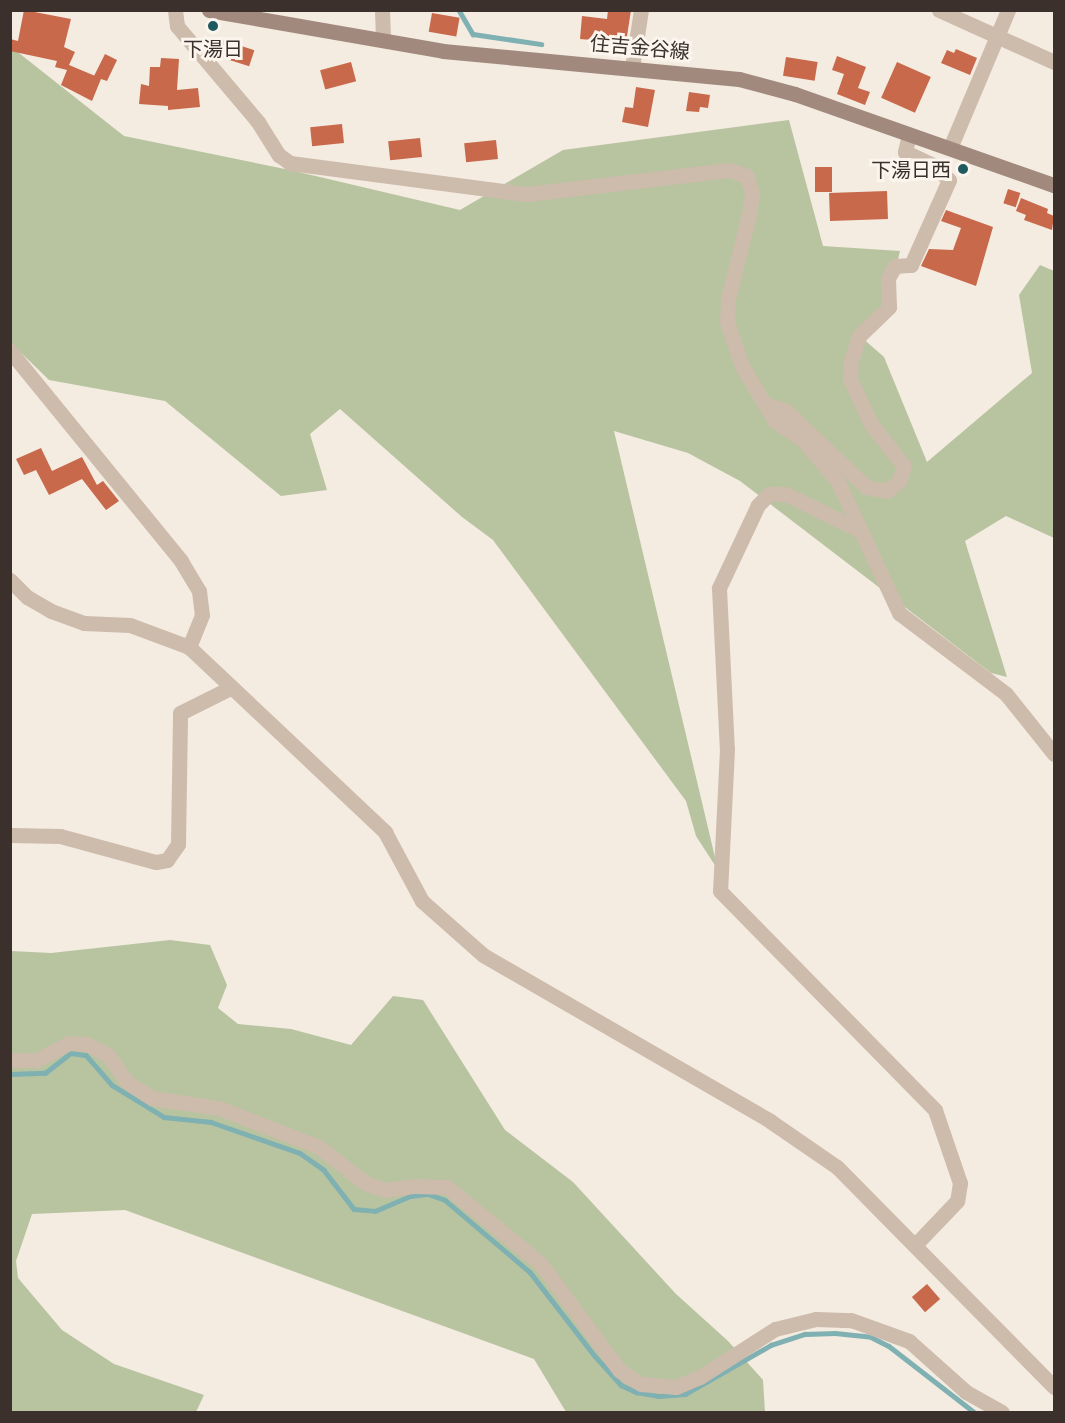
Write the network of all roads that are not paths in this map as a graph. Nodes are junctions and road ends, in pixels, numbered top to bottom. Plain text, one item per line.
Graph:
1 (175, 10) edge
2 (208, 10) edge
3 (382, 10) edge
4 (641, 10) edge
5 (939, 10) edge
6 (1008, 10) edge
7 (998, 38) junction
8 (383, 40) junction
9 (1054, 62) edge
10 (632, 68) junction
11 (909, 134) junction
12 (950, 148) junction
13 (1054, 185) edge
14 (10, 351) edge
15 (765, 404) junction
16 (857, 529) junction
17 (10, 580) edge
18 (189, 648) junction
19 (230, 688) junction
20 (1054, 754) edge
21 (10, 835) edge
22 (10, 1060) edge
23 (915, 1245) junction
24 (1054, 1387) edge
25 (1002, 1413) edge

1 - 15 street
2 - 8 main road, 住吉金谷線
3 - 8 street
4 - 10 street
5 - 7 street
6 - 7 street
7 - 9 street
7 - 12 street
8 - 10 main road, 住吉金谷線
10 - 11 main road, 住吉金谷線
11 - 12 main road, 住吉金谷線
11 - 15 street
12 - 13 main road, 住吉金谷線
14 - 18 street
15 - 16 street
16 - 20 street
16 - 23 street
17 - 18 street
18 - 19 street
19 - 21 street
19 - 23 street
22 - 25 street
23 - 24 street

